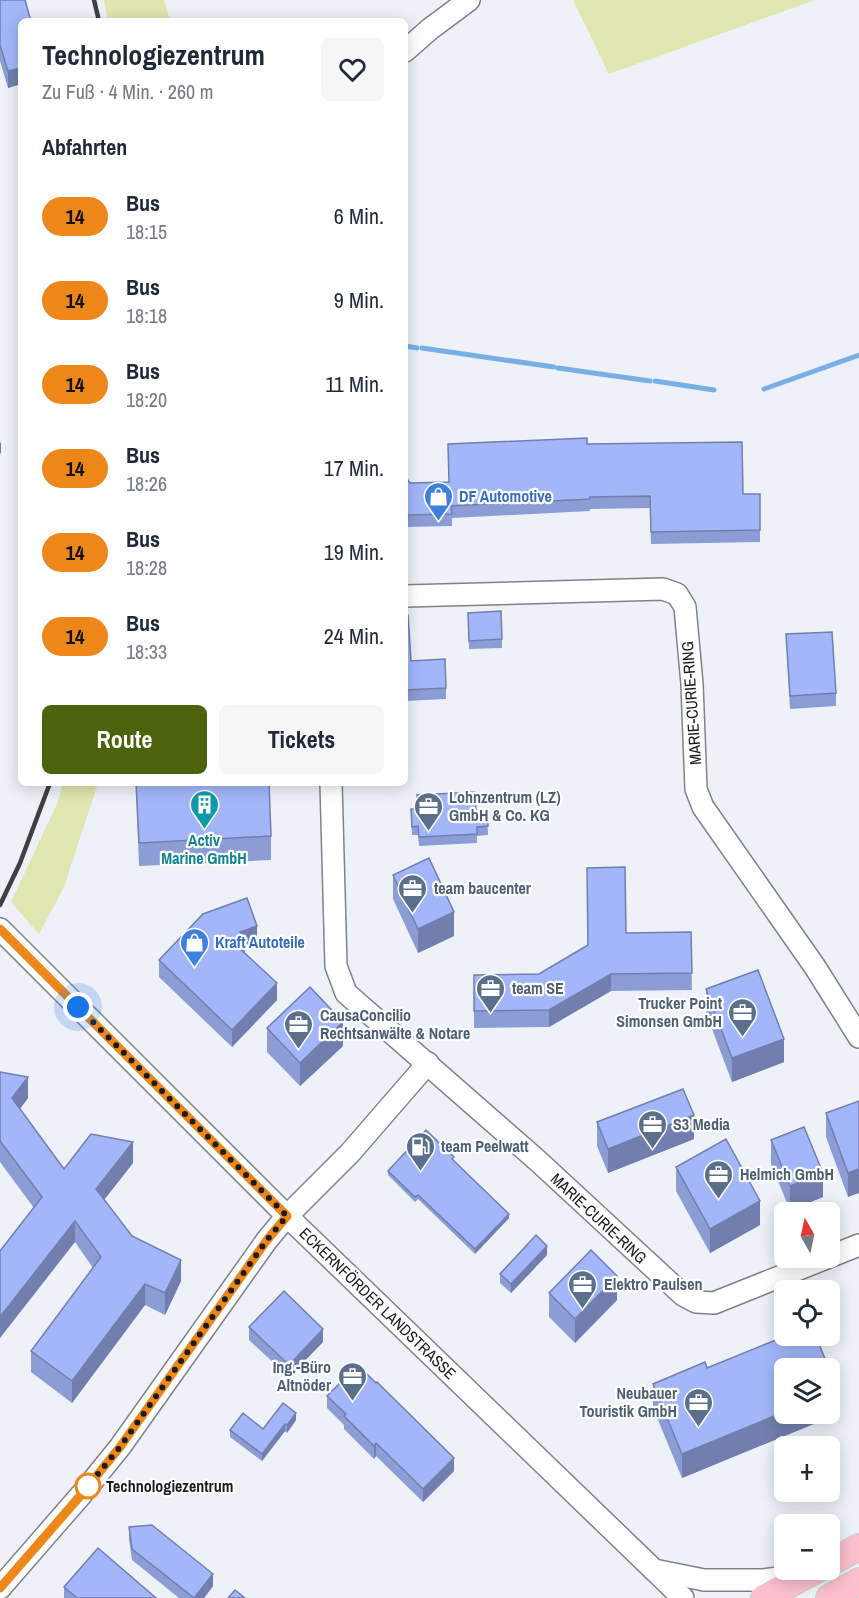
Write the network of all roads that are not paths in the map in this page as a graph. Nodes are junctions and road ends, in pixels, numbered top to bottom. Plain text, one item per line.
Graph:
1 (469, 0) edge
2 (408, 48) edge
3 (408, 596) edge
4 (331, 786) edge
5 (0, 929) edge
6 (859, 1037) edge
7 (428, 1063) junction
8 (287, 1216) junction
9 (859, 1245) edge
10 (859, 1547) edge
11 (840, 1557) edge
12 (653, 1569) junction
13 (774, 1578) edge
14 (798, 1580) edge
15 (859, 1581) edge
16 (0, 1588) edge
17 (683, 1598) edge
18 (764, 1598) edge
19 (829, 1598) edge

1 - 2 street
3 - 6 street, MARIE-CURIE-RING
4 - 7 street, MARIE-CURIE-RING
5 - 8 street, ECKERNFÖRDER LANDSTRASSE
7 - 8 street
7 - 9 street, MARIE-CURIE-RING
8 - 12 street, ECKERNFÖRDER LANDSTRASSE
8 - 16 street
10 - 11 main road
12 - 13 street
12 - 17 street, ECKERNFÖRDER LANDSTRASSE
14 - 18 main road
15 - 19 main road

